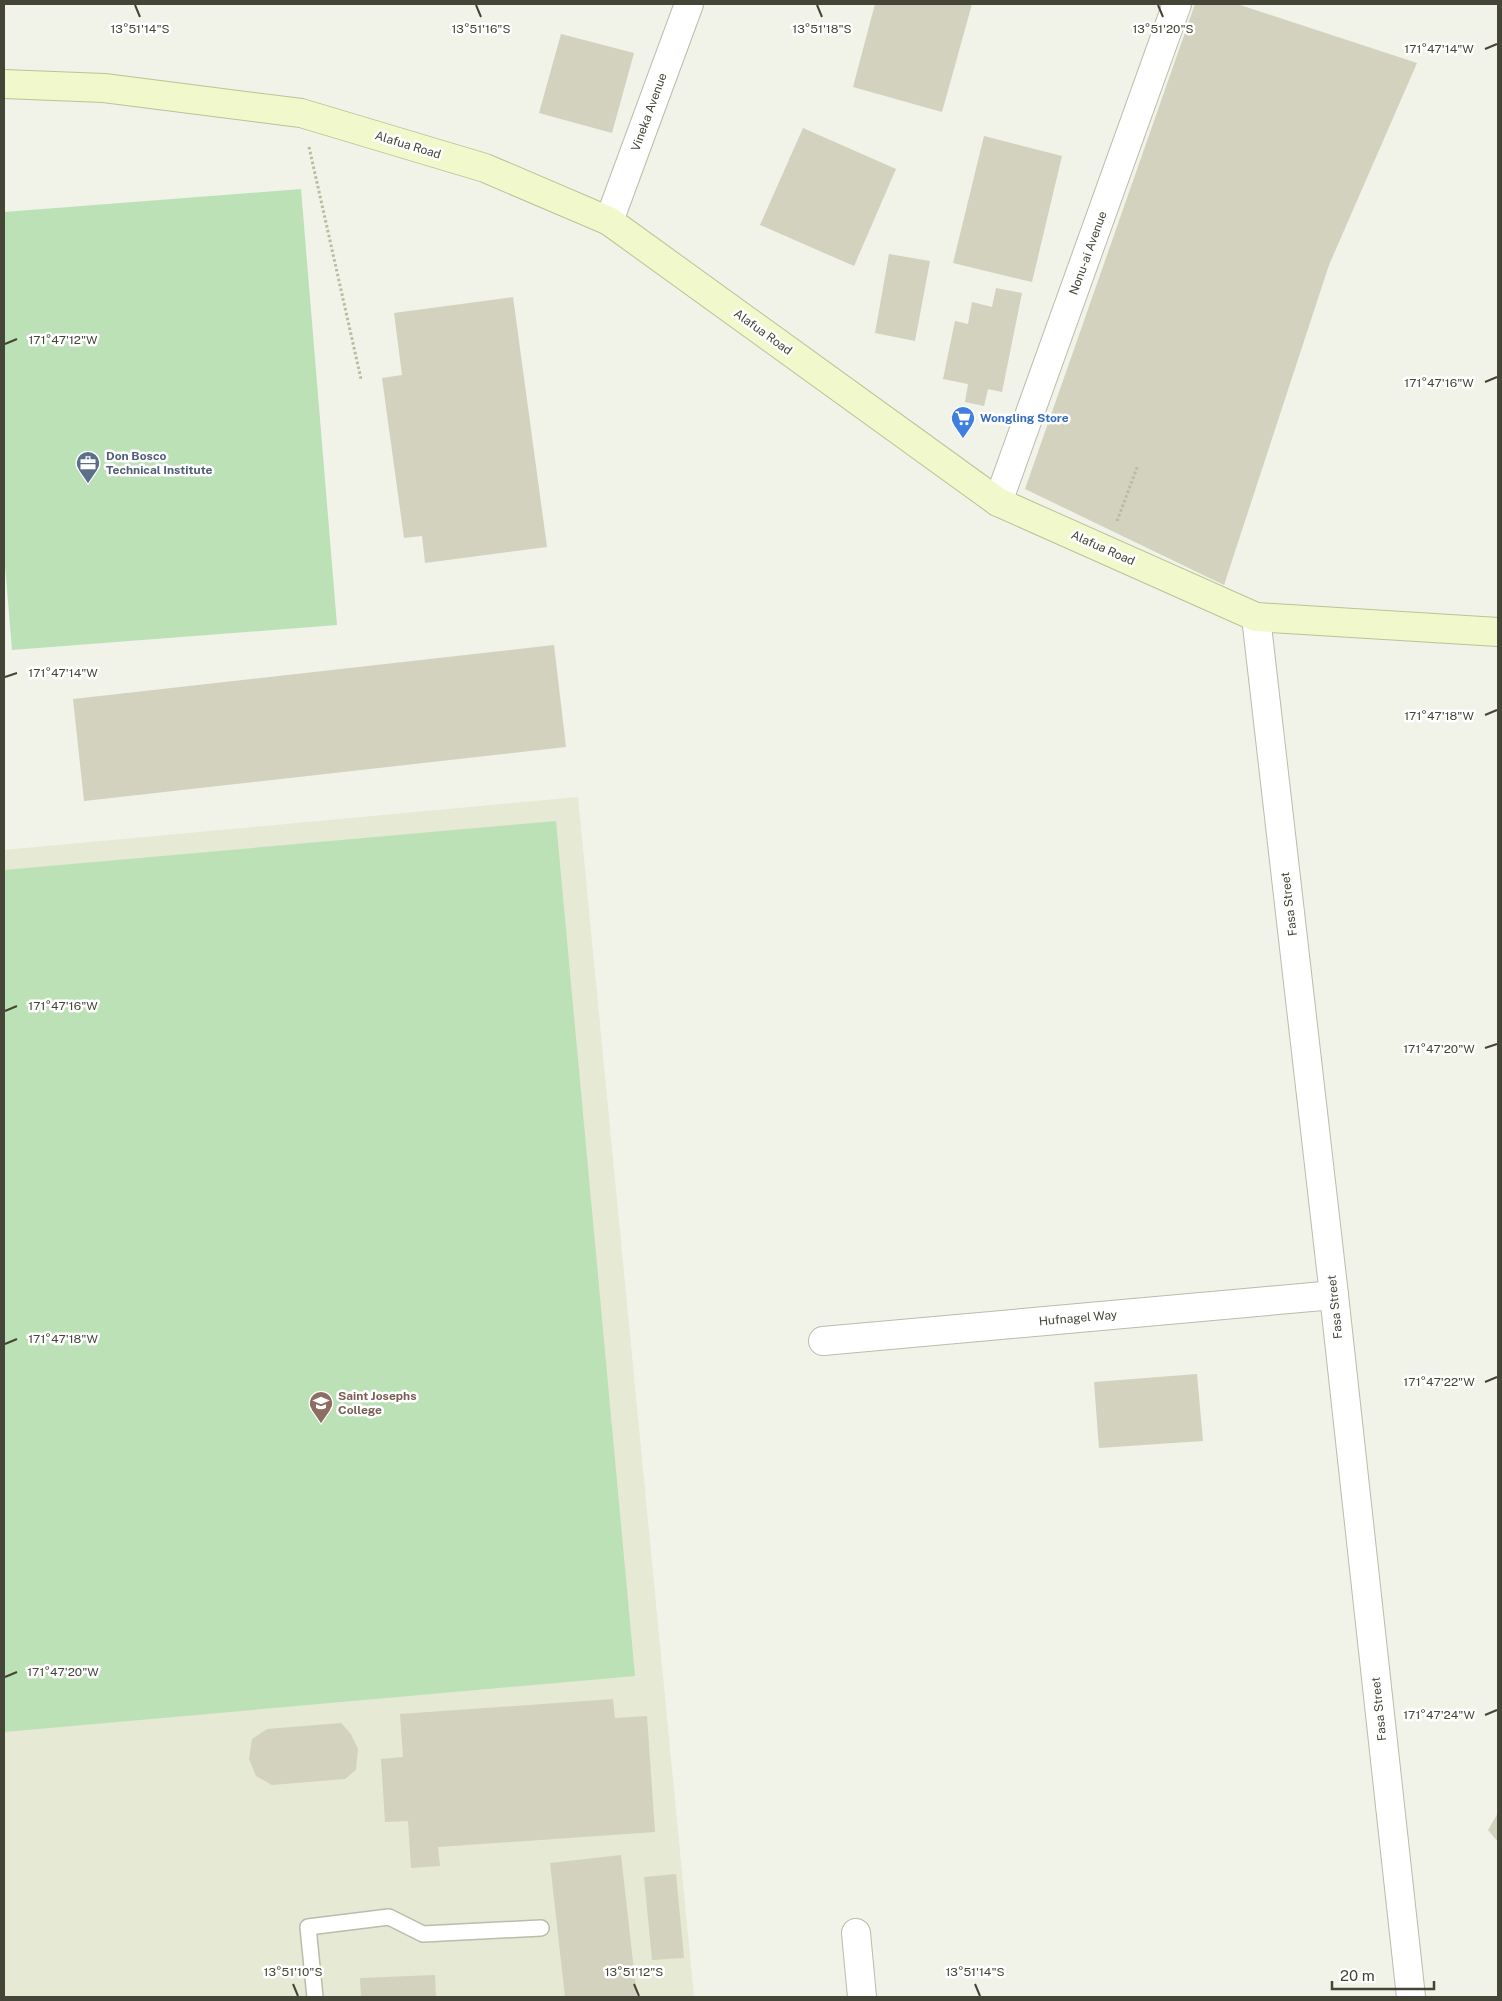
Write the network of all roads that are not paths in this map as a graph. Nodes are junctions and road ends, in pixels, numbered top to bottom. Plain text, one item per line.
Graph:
1 (689, 4) edge
2 (1177, 4) edge
3 (4, 84) edge
4 (609, 221) junction
5 (998, 502) junction
6 (1256, 616) junction
7 (1498, 632) edge
8 (1334, 1295) junction
9 (822, 1341) dead end
10 (542, 1928) dead end
11 (856, 1933) dead end
12 (315, 1997) edge
13 (862, 1997) edge
14 (1411, 1997) edge

1 - 4 street, Vineka Avenue
2 - 5 street, Nonu-ai Avenue
3 - 4 street, Alafua Road
4 - 5 street, Alafua Road
5 - 6 street, Alafua Road
6 - 7 street, Alafua Road
6 - 8 street, Fasa Street
8 - 9 street, Hufnagel Way
8 - 14 street, Fasa Street
10 - 12 lane
11 - 13 street

